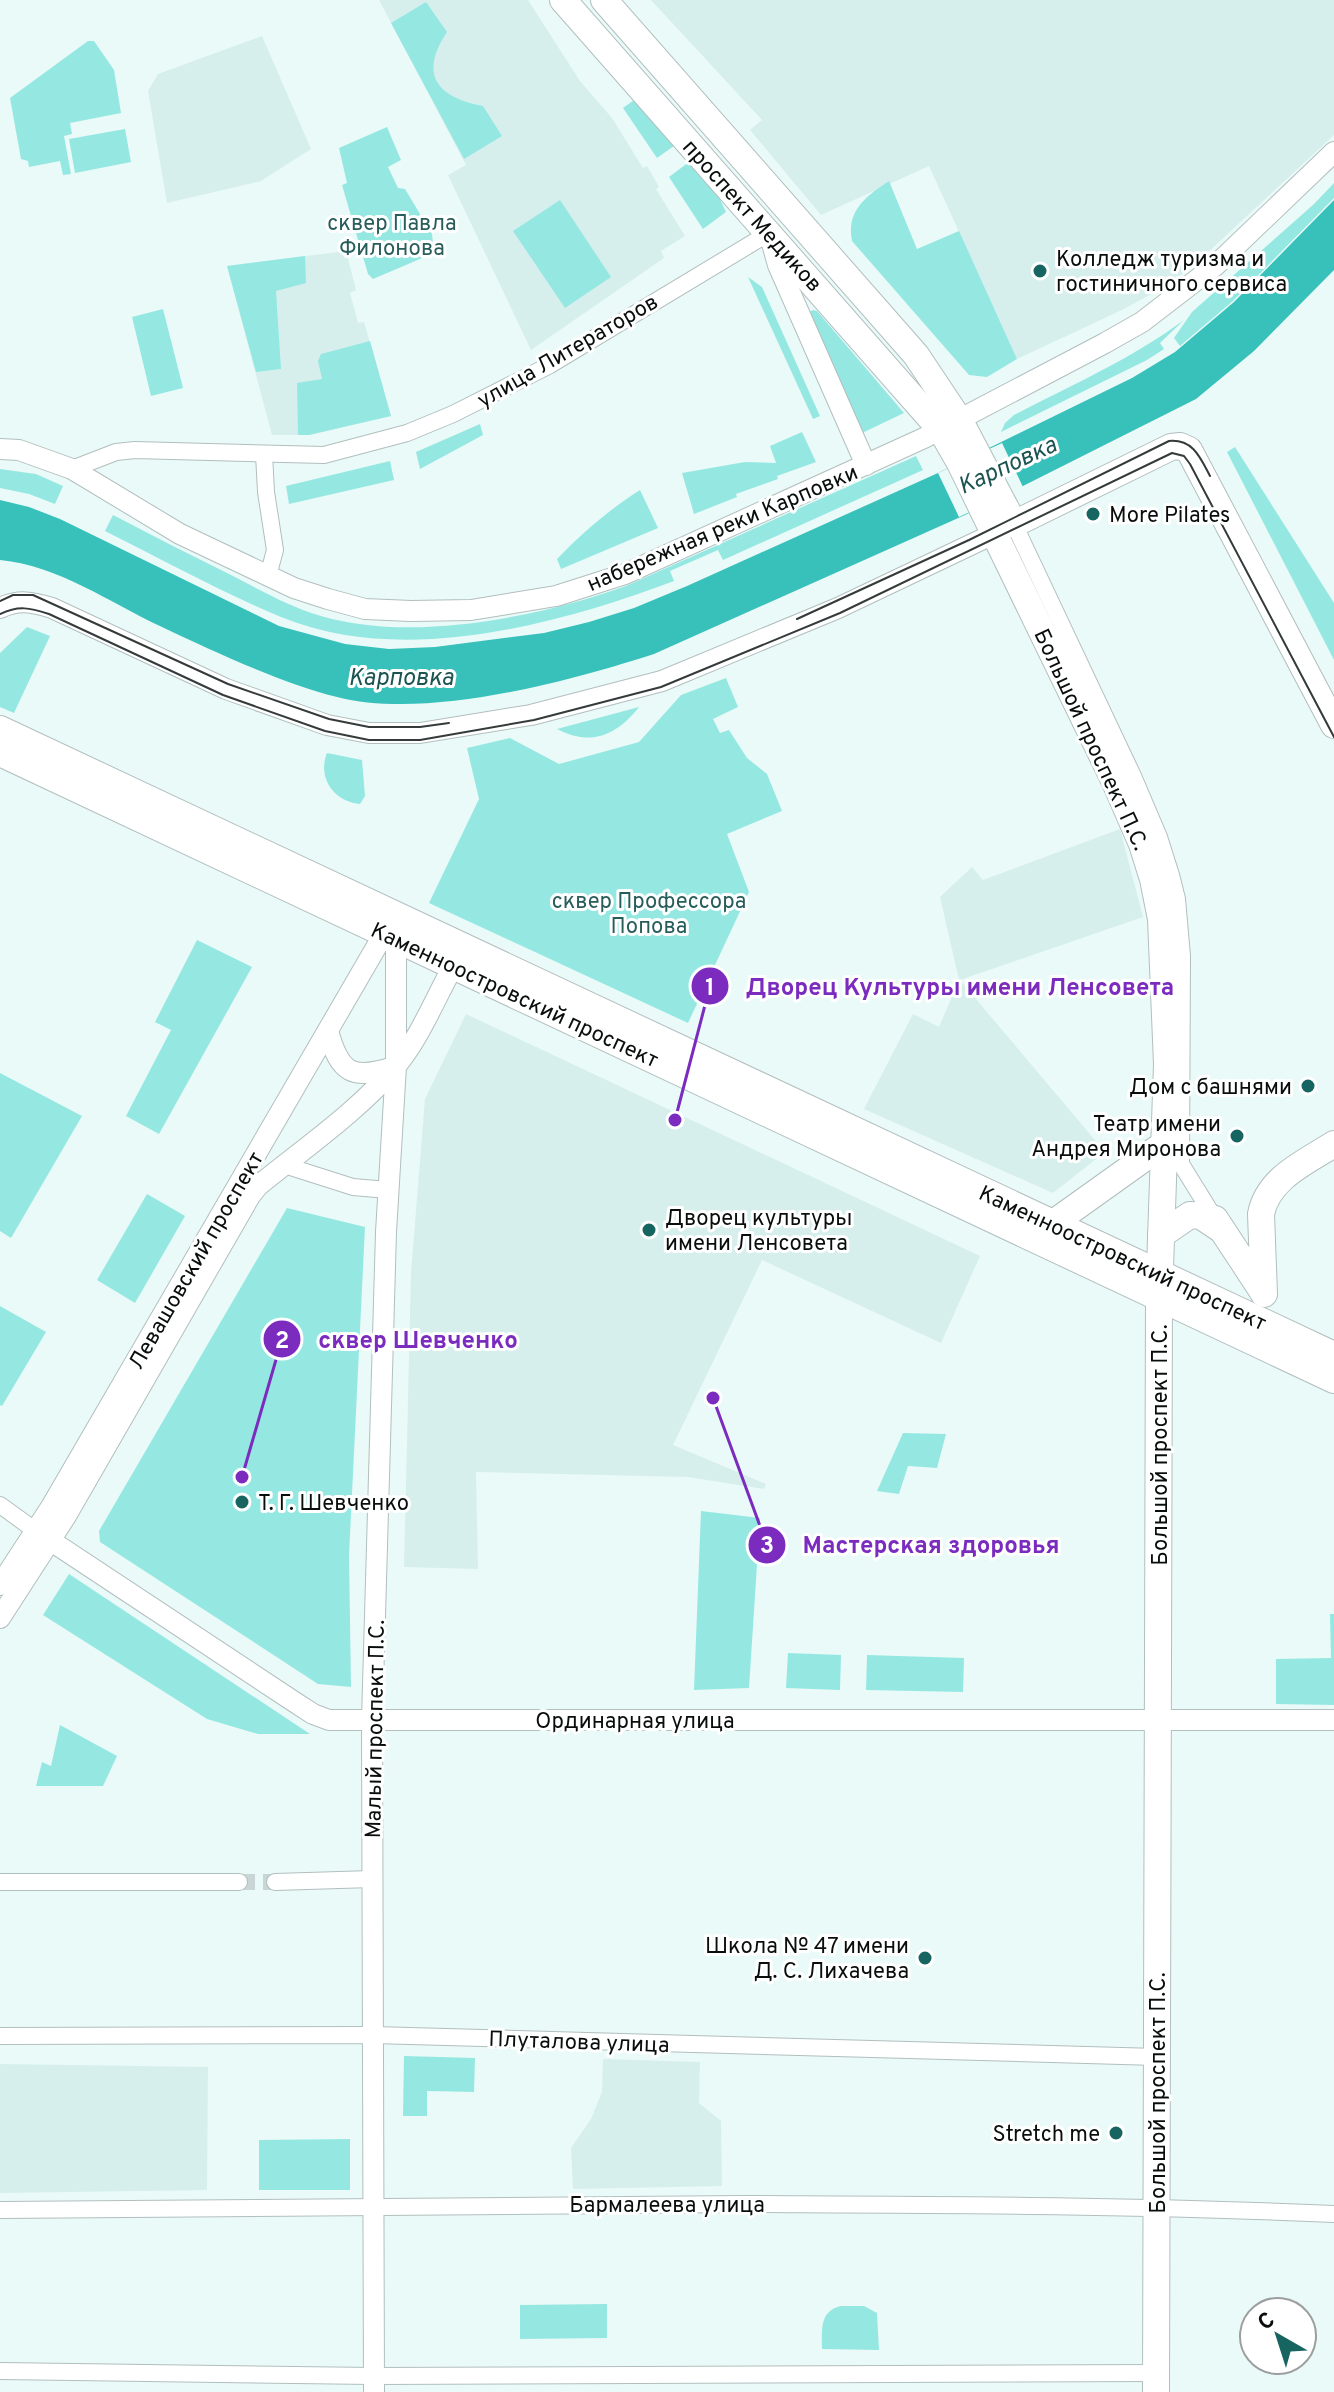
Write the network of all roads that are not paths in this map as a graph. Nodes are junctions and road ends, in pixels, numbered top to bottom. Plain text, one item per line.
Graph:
1 (563, 0) edge
2 (604, 0) edge
3 (1334, 152) edge
4 (769, 233) junction
5 (951, 426) junction
6 (0, 449) edge
7 (264, 454) junction
8 (866, 465) junction
9 (72, 469) junction
10 (1004, 529) junction
11 (268, 576) junction
12 (0, 608) edge
13 (1334, 725) edge
14 (0, 729) edge
15 (0, 753) edge
16 (392, 928) junction
17 (454, 965) junction
18 (328, 1031) junction
19 (396, 1066) junction
20 (1164, 1144) junction
21 (1334, 1144) edge
22 (284, 1165) junction
23 (388, 1190) junction
24 (1052, 1224) junction
25 (1219, 1224) junction
26 (1161, 1235) junction
27 (1160, 1285) junction
28 (1264, 1294) junction
29 (1291, 1335) junction
30 (1334, 1355) edge
31 (1334, 1380) edge
32 (0, 1505) edge
33 (43, 1536) junction
34 (0, 1585) edge
35 (0, 1618) edge
36 (1158, 1718) junction
37 (372, 1720) junction
38 (1334, 1720) edge
39 (372, 1879) junction
40 (0, 1882) edge
41 (239, 1882) tunnel mouth
42 (275, 1882) tunnel mouth
43 (373, 2035) junction
44 (0, 2036) edge
45 (1157, 2057) junction
46 (372, 2204) junction
47 (1156, 2206) junction
48 (0, 2210) edge
49 (1334, 2214) edge
50 (0, 2371) edge
51 (1156, 2383) edge
52 (374, 2384) edge

1 - 4 main road, проспект Медиков
2 - 5 main road, проспект Медиков
3 - 5 street, набережная реки Карповки
4 - 5 main road, проспект Медиков
4 - 7 street, улица Литераторов
4 - 8 street
5 - 8 street, набережная реки Карповки
5 - 10 main road
6 - 9 street, набережная реки Карповки
7 - 9 street, улица Литераторов
7 - 11 street
8 - 11 street, набережная реки Карповки
9 - 11 street, набережная реки Карповки
10 - 12 street
10 - 13 main road
10 - 20 main road, Большой проспект П.С.
10 - 25 street, Большой проспект П.С.
14 - 16 main road, Каменноостровский проспект
15 - 16 main road, Каменноостровский проспект
16 - 17 main road, Каменноостровский проспект
16 - 18 street, Левашовский проспект
16 - 19 street, Малый проспект П.С.
16 - 24 main road, Каменноостровский проспект
17 - 19 street
17 - 27 main road, Каменноостровский проспект
18 - 19 street
18 - 33 street, Левашовский проспект
19 - 22 street, Левашовский проспект
19 - 23 street, Малый проспект П.С.
20 - 24 main road
20 - 26 main road, Большой проспект П.С.
21 - 28 main road
22 - 23 street
22 - 33 street, Левашовский проспект
23 - 37 street, Малый проспект П.С.
24 - 27 main road, Каменноостровский проспект
25 - 26 main road
25 - 28 main road
26 - 27 main road, Большой проспект П.С.
27 - 29 main road, Каменноостровский проспект
27 - 31 main road, Каменноостровский проспект
27 - 36 main road, Большой проспект П.С.
28 - 29 main road
29 - 30 main road, Каменноостровский проспект
32 - 33 street, Ординарная улица
33 - 34 street, Левашовский проспект
33 - 35 street, Левашовский проспект
33 - 37 street, Ординарная улица
36 - 37 street, Ординарная улица
36 - 38 street, Ординарная улица
36 - 45 main road, Большой проспект П.С.
37 - 39 street, Малый проспект П.С.
39 - 42 street
39 - 43 street, Малый проспект П.С.
40 - 41 street
43 - 44 street, Плуталова улица
43 - 45 street, Плуталова улица
43 - 46 street, Малый проспект П.С.
45 - 47 main road, Большой проспект П.С.
46 - 47 street, Бармалеева улица
46 - 48 street, Бармалеева улица
46 - 52 street, Малый проспект П.С.
47 - 49 street, Бармалеева улица
47 - 51 main road, Большой проспект П.С.
50 - 52 street
51 - 52 street

